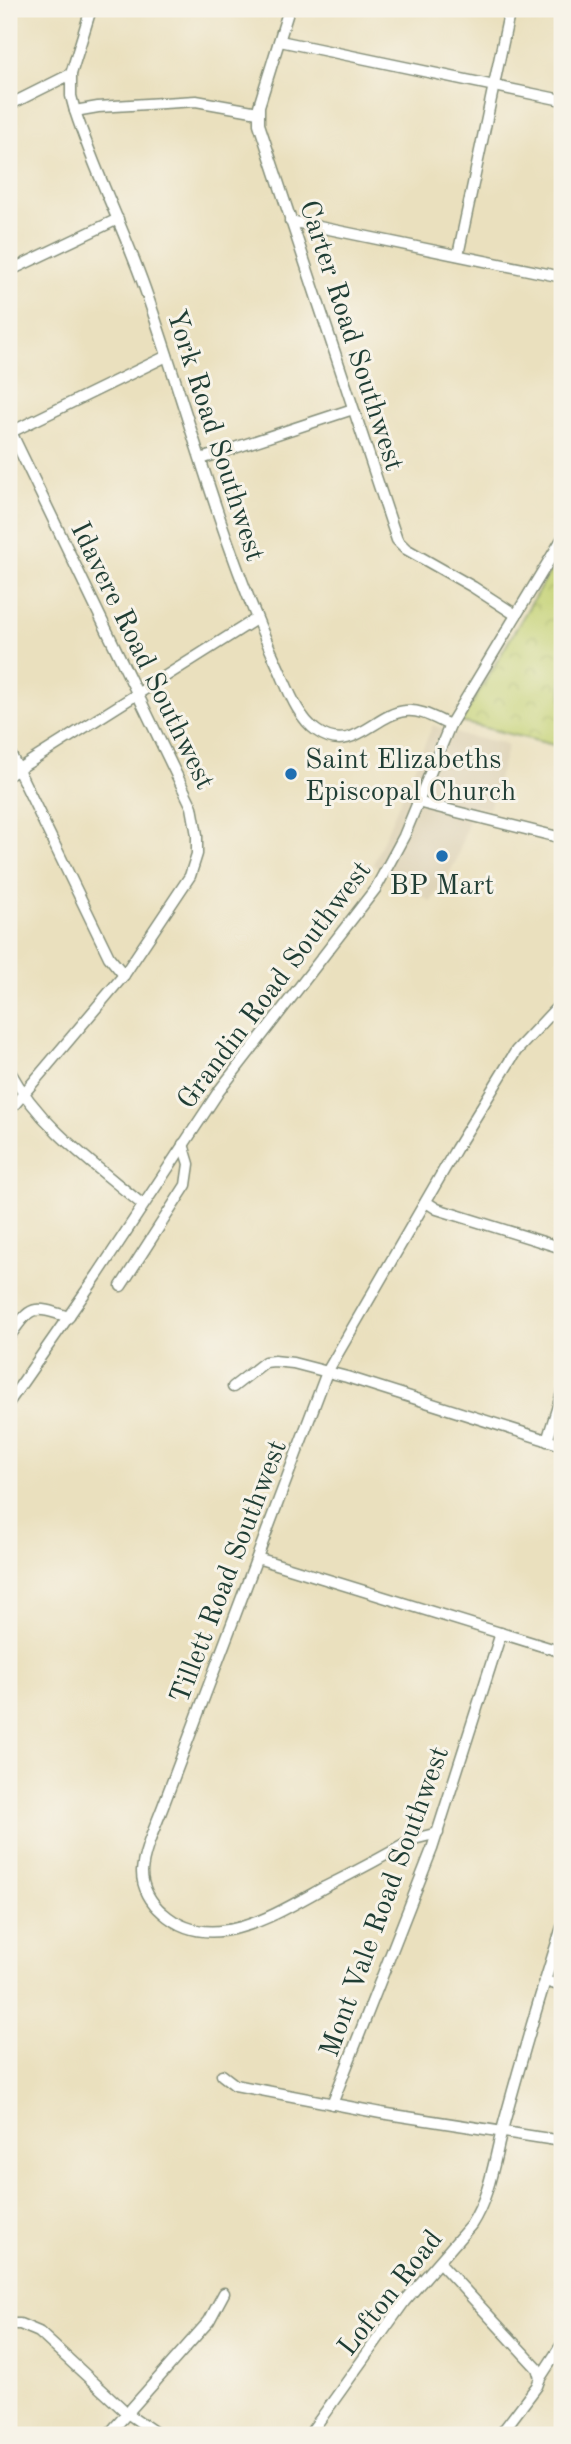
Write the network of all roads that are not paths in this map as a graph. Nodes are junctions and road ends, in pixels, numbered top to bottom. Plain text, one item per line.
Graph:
1 (91, 9) edge
2 (289, 9) edge
3 (510, 9) edge
4 (279, 41) junction
5 (71, 74) junction
6 (494, 87) junction
7 (562, 100) edge
8 (9, 104) edge
9 (75, 111) junction
10 (258, 112) junction
11 (118, 219) junction
12 (290, 221) junction
13 (458, 255) junction
14 (9, 271) edge
15 (562, 277) edge
16 (167, 356) junction
17 (353, 409) junction
18 (10, 433) edge
19 (201, 459) junction
20 (562, 539) edge
21 (516, 615) junction
22 (256, 619) junction
23 (137, 694) junction
24 (450, 725) junction
25 (9, 751) edge
26 (13, 772) edge
27 (417, 802) junction
28 (562, 838) edge
29 (124, 975) junction
30 (562, 1002) edge
31 (9, 1070) edge
32 (23, 1094) junction
33 (9, 1111) edge
34 (183, 1144) junction
35 (426, 1202) junction
36 (143, 1205) junction
37 (562, 1248) edge
38 (121, 1286) dead end
39 (69, 1317) junction
40 (9, 1337) edge
41 (327, 1372) junction
42 (233, 1387) dead end
43 (562, 1393) edge
44 (9, 1402) edge
45 (547, 1441) junction
46 (562, 1446) edge
47 (257, 1558) junction
48 (501, 1633) junction
49 (562, 1652) edge
50 (438, 1833) junction
51 (562, 1927) edge
52 (545, 1981) junction
53 (562, 1986) edge
54 (222, 2075) dead end
55 (332, 2104) junction
56 (501, 2132) junction
57 (562, 2141) edge
58 (440, 2263) junction
59 (224, 2293) dead end
60 (9, 2325) edge
61 (562, 2344) edge
62 (540, 2378) junction
63 (127, 2413) junction
64 (108, 2435) edge
65 (159, 2435) edge
66 (309, 2435) edge
67 (500, 2435) edge

1 - 5 street, York Road Southwest
2 - 4 street, Carter Road Southwest
3 - 6 street
4 - 6 street
4 - 10 street, Carter Road Southwest
5 - 8 street
5 - 9 street, York Road Southwest
6 - 7 street
6 - 13 street
9 - 10 street
9 - 11 street, York Road Southwest
10 - 12 street, Carter Road Southwest
11 - 14 street
11 - 16 street, York Road Southwest
12 - 13 street
12 - 17 street, Carter Road Southwest
13 - 15 street
16 - 18 street
16 - 19 street, York Road Southwest
17 - 19 street
17 - 21 street, Carter Road Southwest
18 - 23 street, Idavere Road Southwest
19 - 22 street, York Road Southwest
20 - 21 street, Grandin Road Southwest
21 - 24 street, Grandin Road Southwest
22 - 23 street
22 - 24 street, York Road Southwest
23 - 26 street
23 - 29 street, Idavere Road Southwest
24 - 27 street, Grandin Road Southwest
25 - 26 street
26 - 29 street
27 - 28 street
27 - 34 street, Grandin Road Southwest
29 - 32 street, Idavere Road Southwest
30 - 35 street, Tillett Road Southwest
31 - 32 street
32 - 33 street, Idavere Road Southwest
32 - 36 street
34 - 36 street, Grandin Road Southwest
34 - 38 street
35 - 37 street
35 - 41 street, Tillett Road Southwest
36 - 39 street, Grandin Road Southwest
39 - 40 street
39 - 44 street, Grandin Road Southwest
41 - 42 street
41 - 45 street
41 - 47 street, Tillett Road Southwest
43 - 45 street
45 - 46 street
47 - 48 street
47 - 50 street, Tillett Road Southwest
48 - 49 street
48 - 50 street, Mont Vale Road Southwest
50 - 55 street, Mont Vale Road Southwest
51 - 52 street, Lofton Road
52 - 53 street
52 - 56 street, Lofton Road
54 - 55 street
55 - 56 street
56 - 57 street
56 - 58 street, Lofton Road
58 - 62 street
58 - 66 street, Lofton Road
59 - 63 street
60 - 63 street
61 - 62 street
62 - 67 street
63 - 64 street
63 - 65 street

